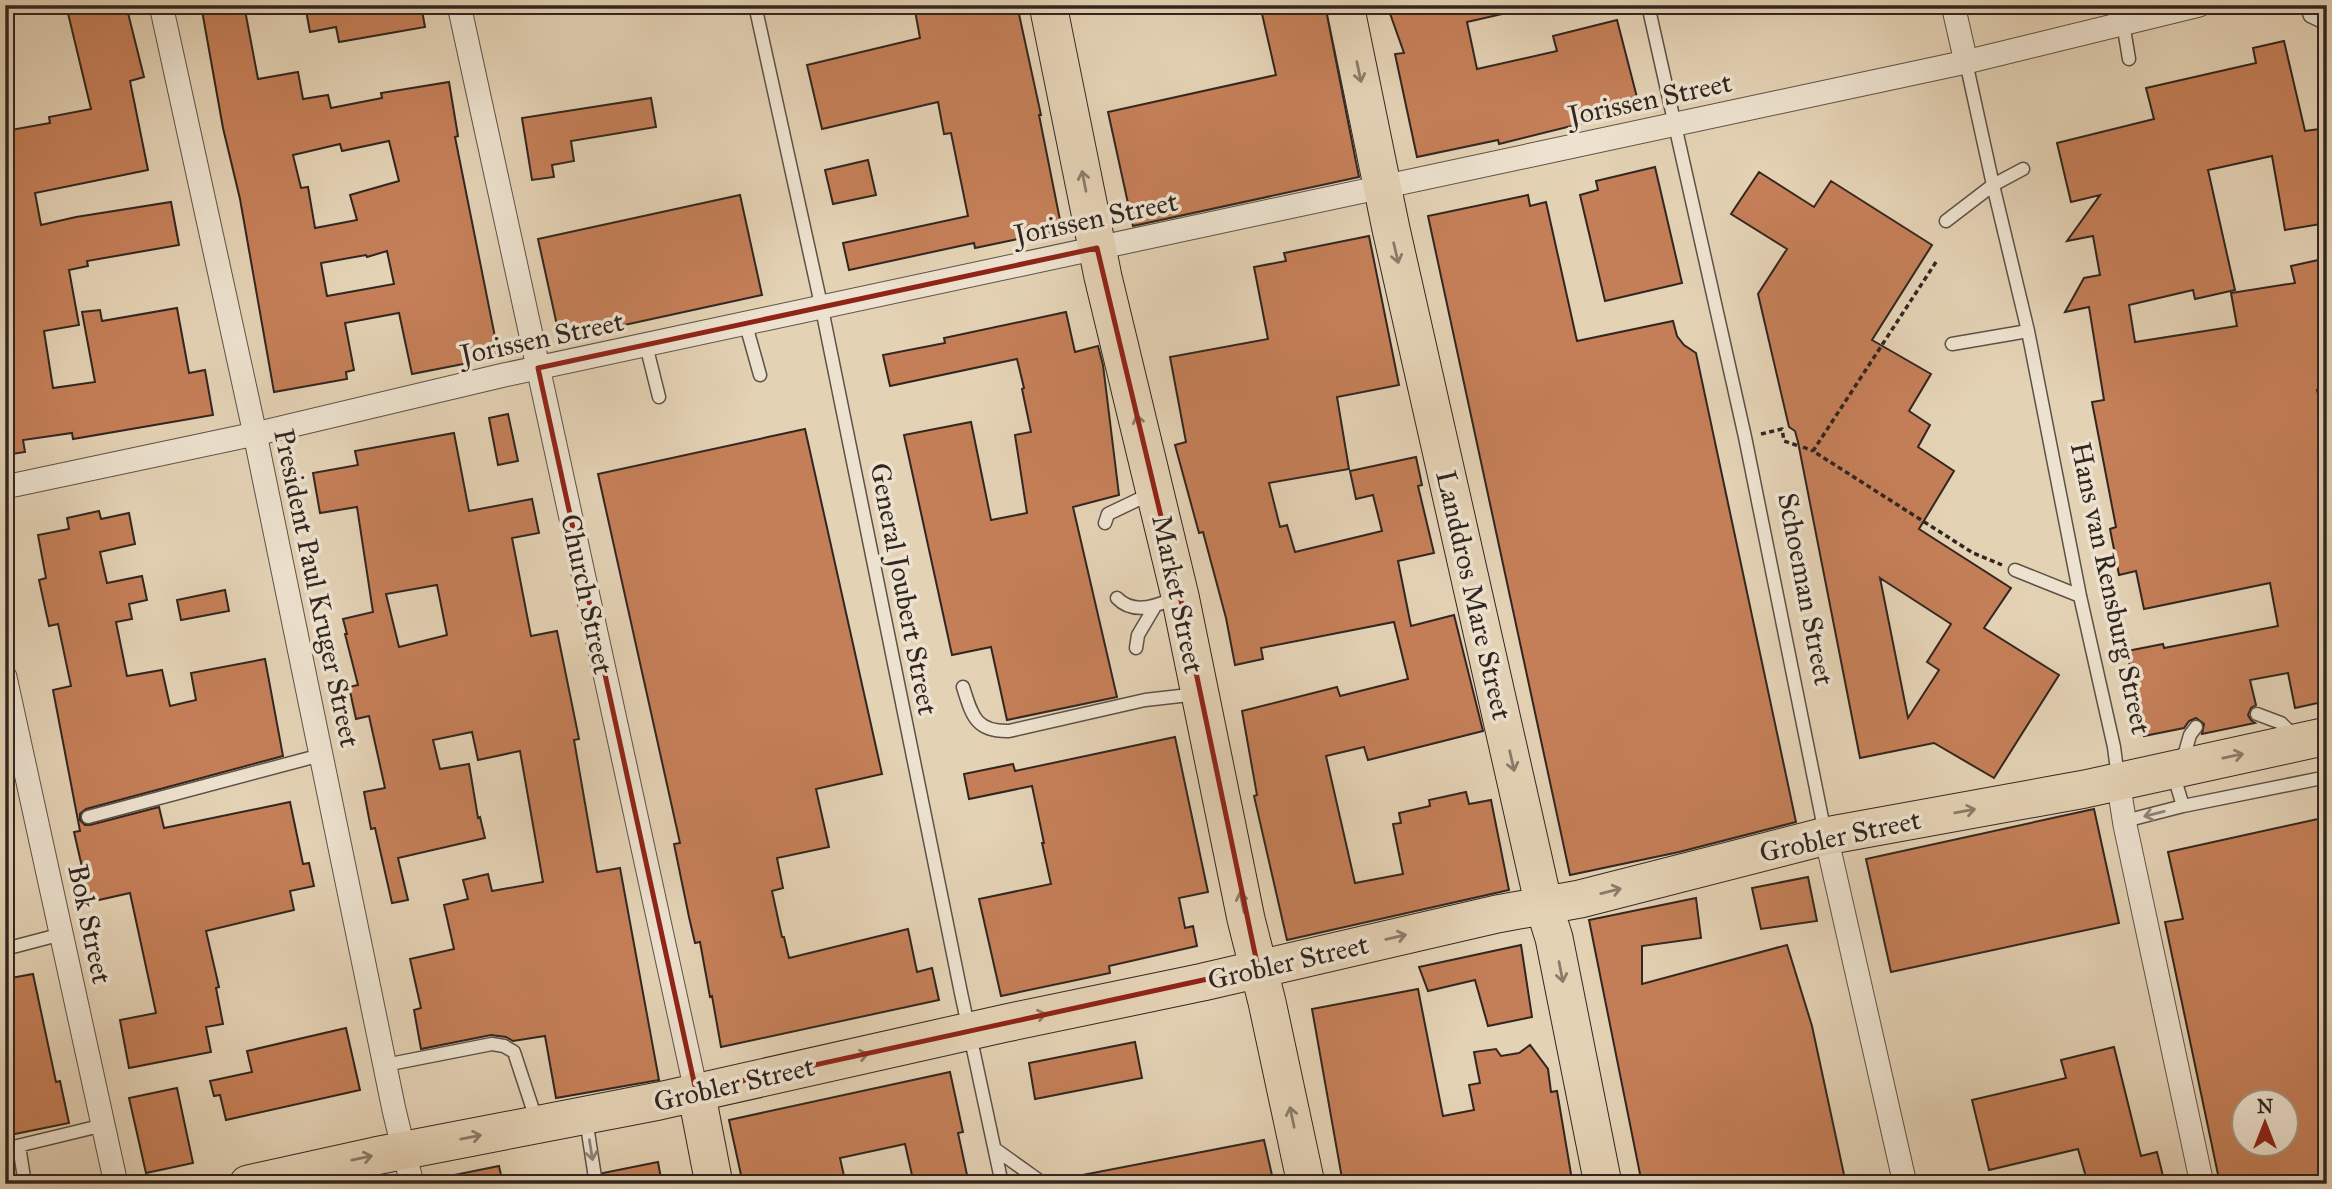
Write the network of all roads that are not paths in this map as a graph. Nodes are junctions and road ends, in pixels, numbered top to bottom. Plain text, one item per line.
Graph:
1 (161, 5) edge
2 (459, 5) edge
3 (755, 5) edge
4 (1048, 5) edge
5 (1345, 5) edge
6 (1648, 5) edge
7 (1953, 5) edge
8 (2199, 5) edge
9 (2306, 5) edge
10 (2123, 23) junction
11 (2327, 24) edge
12 (2129, 59) dead end
13 (1966, 62) junction
14 (1674, 125) junction
15 (2023, 169) dead end
16 (1993, 185) junction
17 (1383, 186) junction
18 (1946, 221) dead end
19 (1097, 248) junction
20 (822, 309) junction
21 (746, 324) junction
22 (2028, 331) junction
23 (1952, 344) dead end
24 (646, 345) junction
25 (538, 368) junction
26 (760, 375) dead end
27 (659, 397) dead end
28 (255, 434) junction
29 (5, 487) edge
30 (1156, 491) junction
31 (1105, 523) dead end
32 (2015, 570) road end
33 (2080, 596) junction
34 (1118, 598) dead end
35 (1167, 602) junction
36 (1136, 649) dead end
37 (5, 677) edge
38 (963, 687) dead end
39 (1200, 693) junction
40 (2257, 714) dead end
41 (2196, 727) dead end
42 (2313, 739) edge
43 (321, 755) junction
44 (2177, 768) junction
45 (2327, 777) edge
46 (2118, 781) junction
47 (2183, 806) junction
48 (88, 817) dead end
49 (2125, 821) junction
50 (1826, 836) junction
51 (1544, 906) junction
52 (62, 934) junction
53 (5, 949) edge
54 (1258, 968) junction
55 (970, 1032) junction
56 (385, 1065) junction
57 (696, 1091) junction
58 (585, 1116) junction
59 (104, 1125) junction
60 (538, 1125) junction
61 (19, 1146) junction
62 (5, 1149) edge
63 (995, 1149) junction
64 (408, 1167) edge
65 (25, 1184) edge
66 (116, 1184) edge
67 (247, 1184) edge
68 (596, 1184) edge
69 (714, 1184) edge
70 (1002, 1184) edge
71 (1044, 1184) edge
72 (1306, 1184) edge
73 (1603, 1184) edge
74 (1905, 1184) edge
75 (2202, 1184) edge

1 - 28 street, President Paul Kruger Street
2 - 25 street, Church Street
3 - 20 lane, General Joubert Street
19 -> 4 main road, Market Street
5 -> 17 main road, Landdros Mare Street
6 - 14 lane, Schoeman Street
7 - 13 street, Hans van Rensburg Street
8 - 10 street, Jorissen Street
9 - 11 lane
10 - 12 lane
10 - 13 street, Jorissen Street
13 - 14 street, Jorissen Street
13 - 16 lane, Hans van Rensburg Street
14 - 17 street, Jorissen Street
14 - 50 lane, Schoeman Street
15 - 16 lane
16 - 18 lane
16 - 22 lane, Hans van Rensburg Street
17 - 19 street, Jorissen Street
17 -> 51 main road, Landdros Mare Street
19 - 20 street, Jorissen Street
30 -> 19 main road, Market Street
20 - 21 street, Jorissen Street
20 - 55 lane, General Joubert Street
21 - 24 street, Jorissen Street
21 - 26 lane
22 - 23 lane
22 - 33 lane, Hans van Rensburg Street
24 - 25 street, Jorissen Street
24 - 27 lane
25 - 28 street, Jorissen Street
25 - 57 street, Church Street
28 - 29 street, Jorissen Street
28 - 43 street, President Paul Kruger Street
30 - 31 lane
30 - 35 main road, Market Street
32 - 33 lane
33 - 46 lane, Hans van Rensburg Street
34 - 35 lane
35 - 36 lane
35 - 39 main road, Market Street
37 - 52 street, Bok Street
38 - 39 lane
54 -> 39 main road, Market Street
40 - 42 lane
41 - 44 lane
44 -> 42 main road, Grobler Street
43 - 48 lane
43 - 56 street, President Paul Kruger Street
44 - 46 main road, Grobler Street
44 - 47 lane
45 - 47 lane
46 - 49 street, Hans van Rensburg Street
50 -> 46 main road, Grobler Street
47 -> 49 lane
49 - 75 street, Hans van Rensburg Street
51 -> 50 main road, Grobler Street
50 - 74 street, Schoeman Street
54 -> 51 main road, Grobler Street
51 -> 73 main road, Landdros Mare Street
52 - 53 lane
52 - 59 street, Bok Street
55 -> 54 main road, Grobler Street
72 -> 54 main road, Market Street
57 -> 55 main road, Grobler Street
55 - 63 lane, General Joubert Street
56 - 60 lane
56 - 64 street, President Paul Kruger Street
57 - 58 main road, Grobler Street
57 - 69 main road, Church Street
58 - 60 main road, Grobler Street
58 -> 68 lane
59 - 61 lane
59 - 66 street, Bok Street
64 -> 60 main road, Grobler Street
61 - 62 lane
61 - 65 lane
63 - 70 lane, General Joubert Street
63 - 71 lane
67 -> 64 main road, Grobler Street

